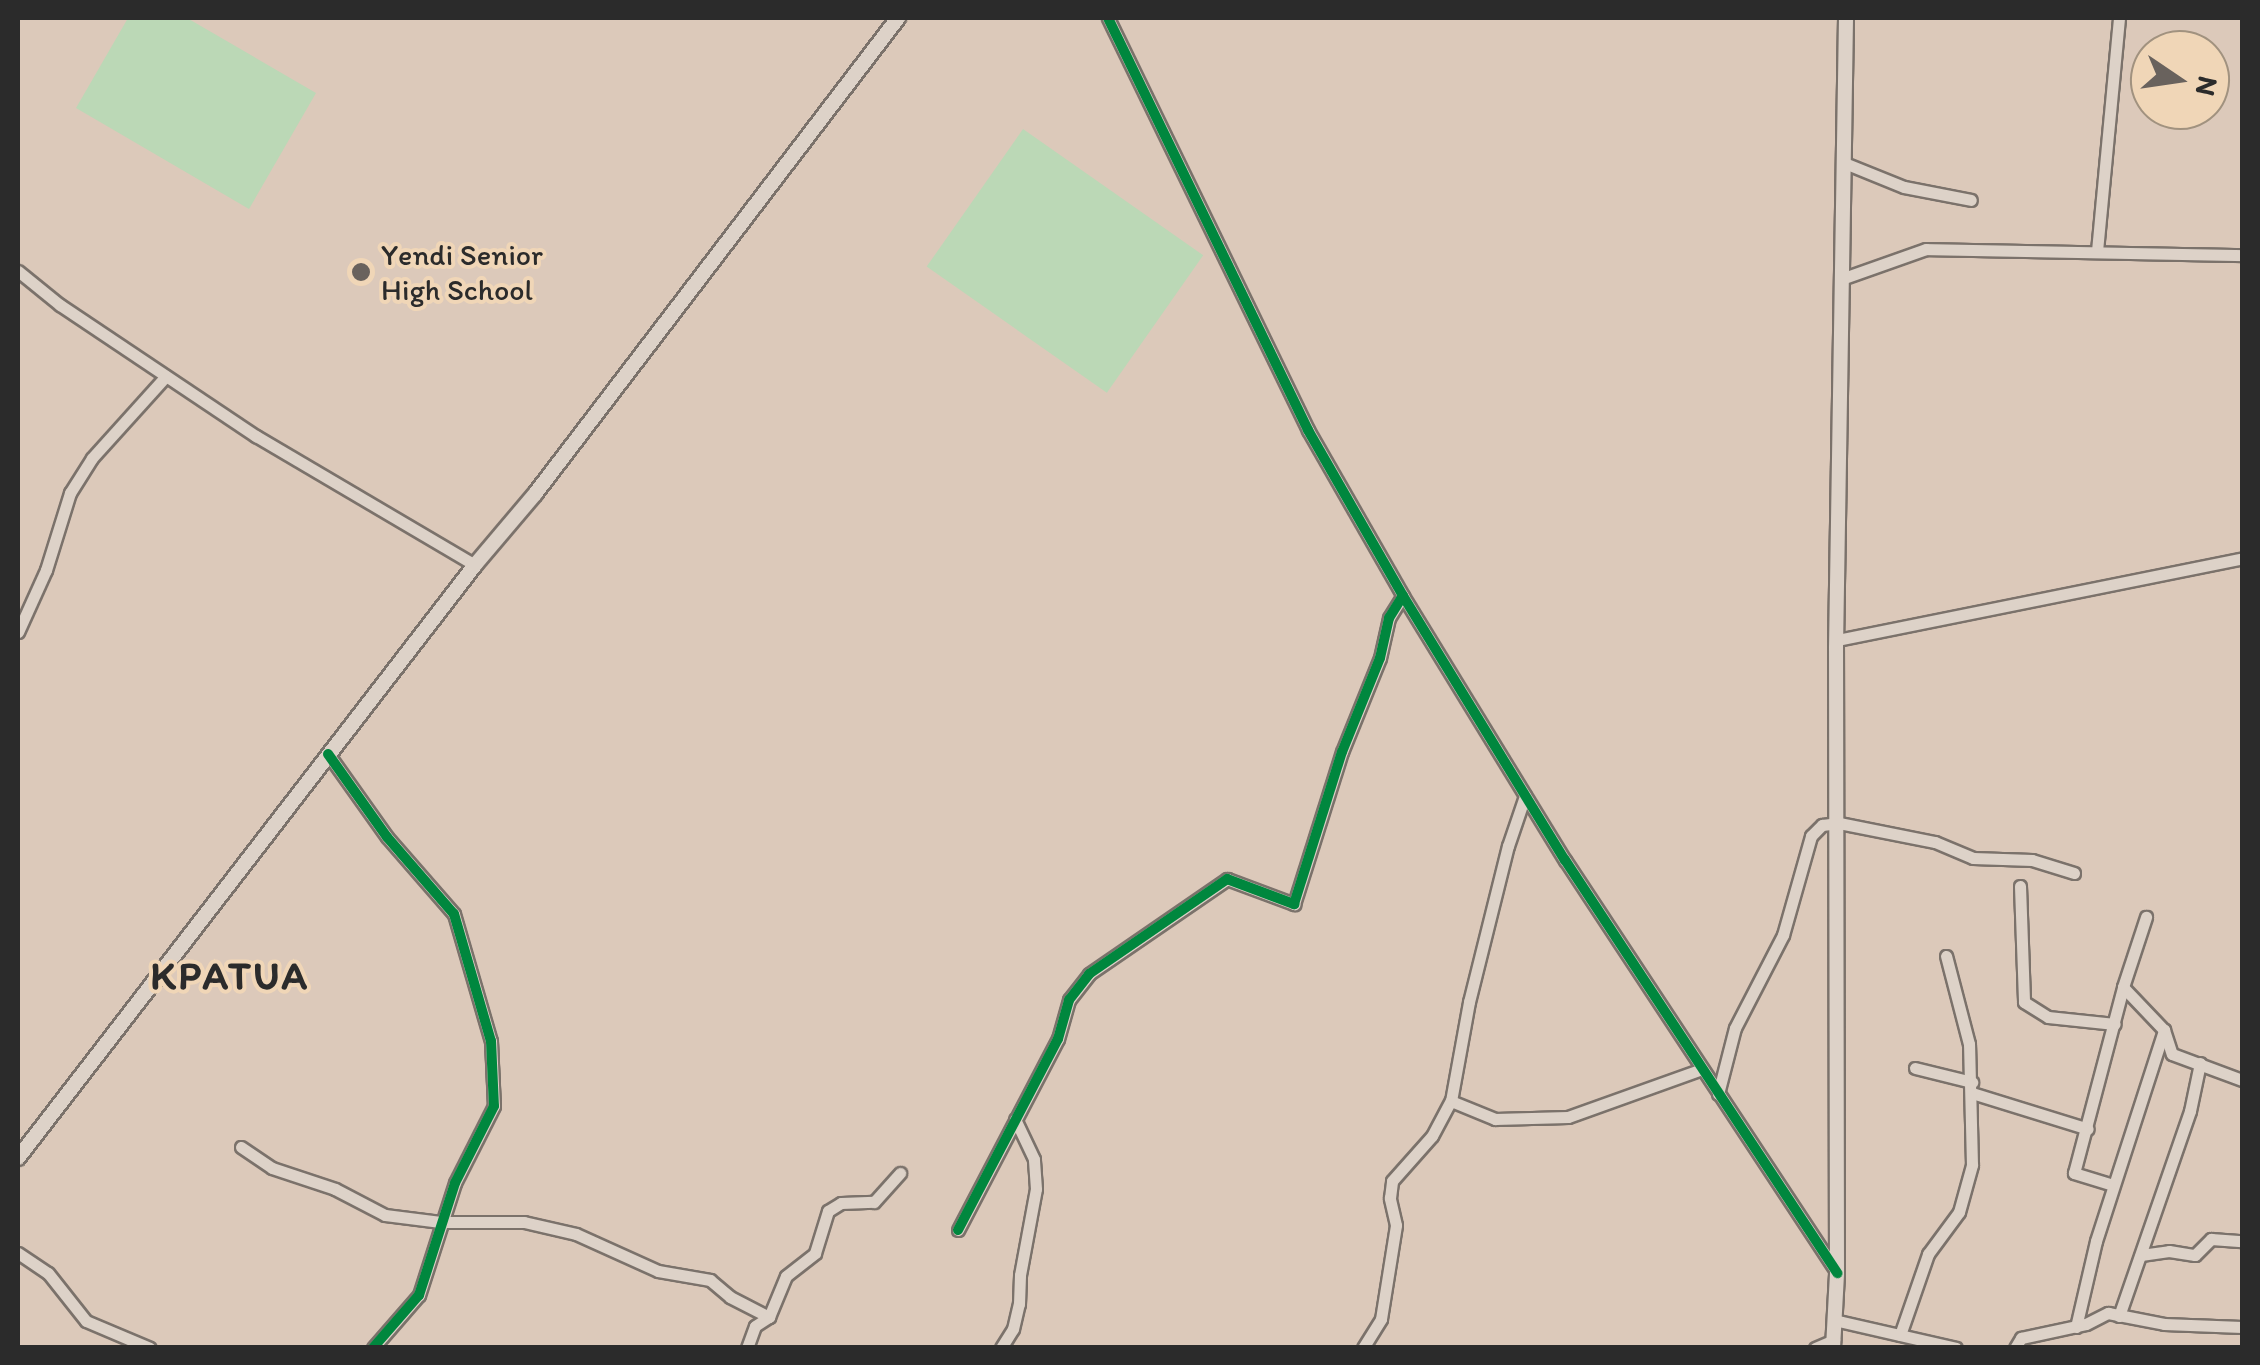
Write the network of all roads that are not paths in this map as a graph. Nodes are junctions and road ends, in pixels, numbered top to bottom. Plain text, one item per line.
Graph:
1 (898, 18) edge
2 (1108, 18) edge
3 (1846, 18) edge
4 (2120, 18) edge
5 (1847, 164) junction
6 (1972, 200) dead end
7 (2097, 250) junction
8 (2242, 255) edge
9 (18, 271) edge
10 (1844, 278) junction
11 (166, 376) junction
12 (2242, 558) edge
13 (475, 565) junction
14 (1403, 596) junction
15 (18, 632) edge
16 (1837, 640) junction
17 (328, 754) junction
18 (1525, 796) junction
19 (1839, 823) junction
20 (2074, 873) dead end
21 (2020, 886) dead end
22 (2146, 917) dead end
23 (1946, 956) dead end
24 (2123, 987) junction
25 (2115, 1024) junction
26 (2164, 1030) junction
27 (2200, 1063) junction
28 (1702, 1068) junction
29 (1915, 1068) dead end
30 (2242, 1080) edge
31 (1972, 1088) junction
32 (1718, 1094) junction
33 (1451, 1101) junction
34 (1016, 1119) junction
35 (2088, 1129) junction
36 (241, 1147) dead end
37 (18, 1158) edge
38 (900, 1173) dead end
39 (2113, 1184) junction
40 (441, 1222) junction
41 (958, 1230) dead end
42 (2242, 1241) edge
43 (18, 1252) edge
44 (2140, 1256) junction
45 (1838, 1274) junction
46 (769, 1316) junction
47 (2120, 1316) junction
48 (1834, 1320) junction
49 (2076, 1327) junction
50 (2242, 1327) edge
51 (2060, 1331) junction
52 (1900, 1335) junction
53 (1834, 1344) edge
54 (1953, 1347) edge
55 (150, 1348) edge
56 (373, 1348) edge
57 (746, 1348) edge
58 (1001, 1348) edge
59 (1363, 1348) edge
60 (1815, 1348) edge
61 (2015, 1348) edge
62 (2056, 1348) edge

1 - 13 main road
2 - 14 street
3 - 5 main road
4 - 7 street
5 - 6 street
5 - 10 main road
7 - 8 street
7 - 10 street
9 - 11 street
10 - 16 main road
11 - 13 street
11 - 15 street
12 - 16 street
13 - 17 main road
14 - 18 street
14 - 34 street
16 - 19 main road
17 - 37 main road
17 - 40 street
18 - 28 street
18 - 33 street
19 - 20 street
19 - 32 street
19 - 45 main road
21 - 25 street
22 - 24 street
23 - 31 street
24 - 25 street
24 - 26 street
25 - 35 street
26 - 27 street
26 - 39 street
27 - 30 street
27 - 44 street
28 - 32 street
28 - 33 street
29 - 31 street
31 - 35 street
31 - 52 street
32 - 45 street
33 - 59 street
34 - 41 street
34 - 58 street
35 - 39 street
36 - 40 street
38 - 46 street
39 - 49 street
40 - 46 street
40 - 56 street
42 - 44 street
43 - 55 street
44 - 47 street
45 - 48 main road
46 - 57 street
47 - 49 street
47 - 50 street
48 - 52 street
48 - 53 main road
49 - 51 street
51 - 61 street
51 - 62 street
52 - 54 street
53 - 60 street

